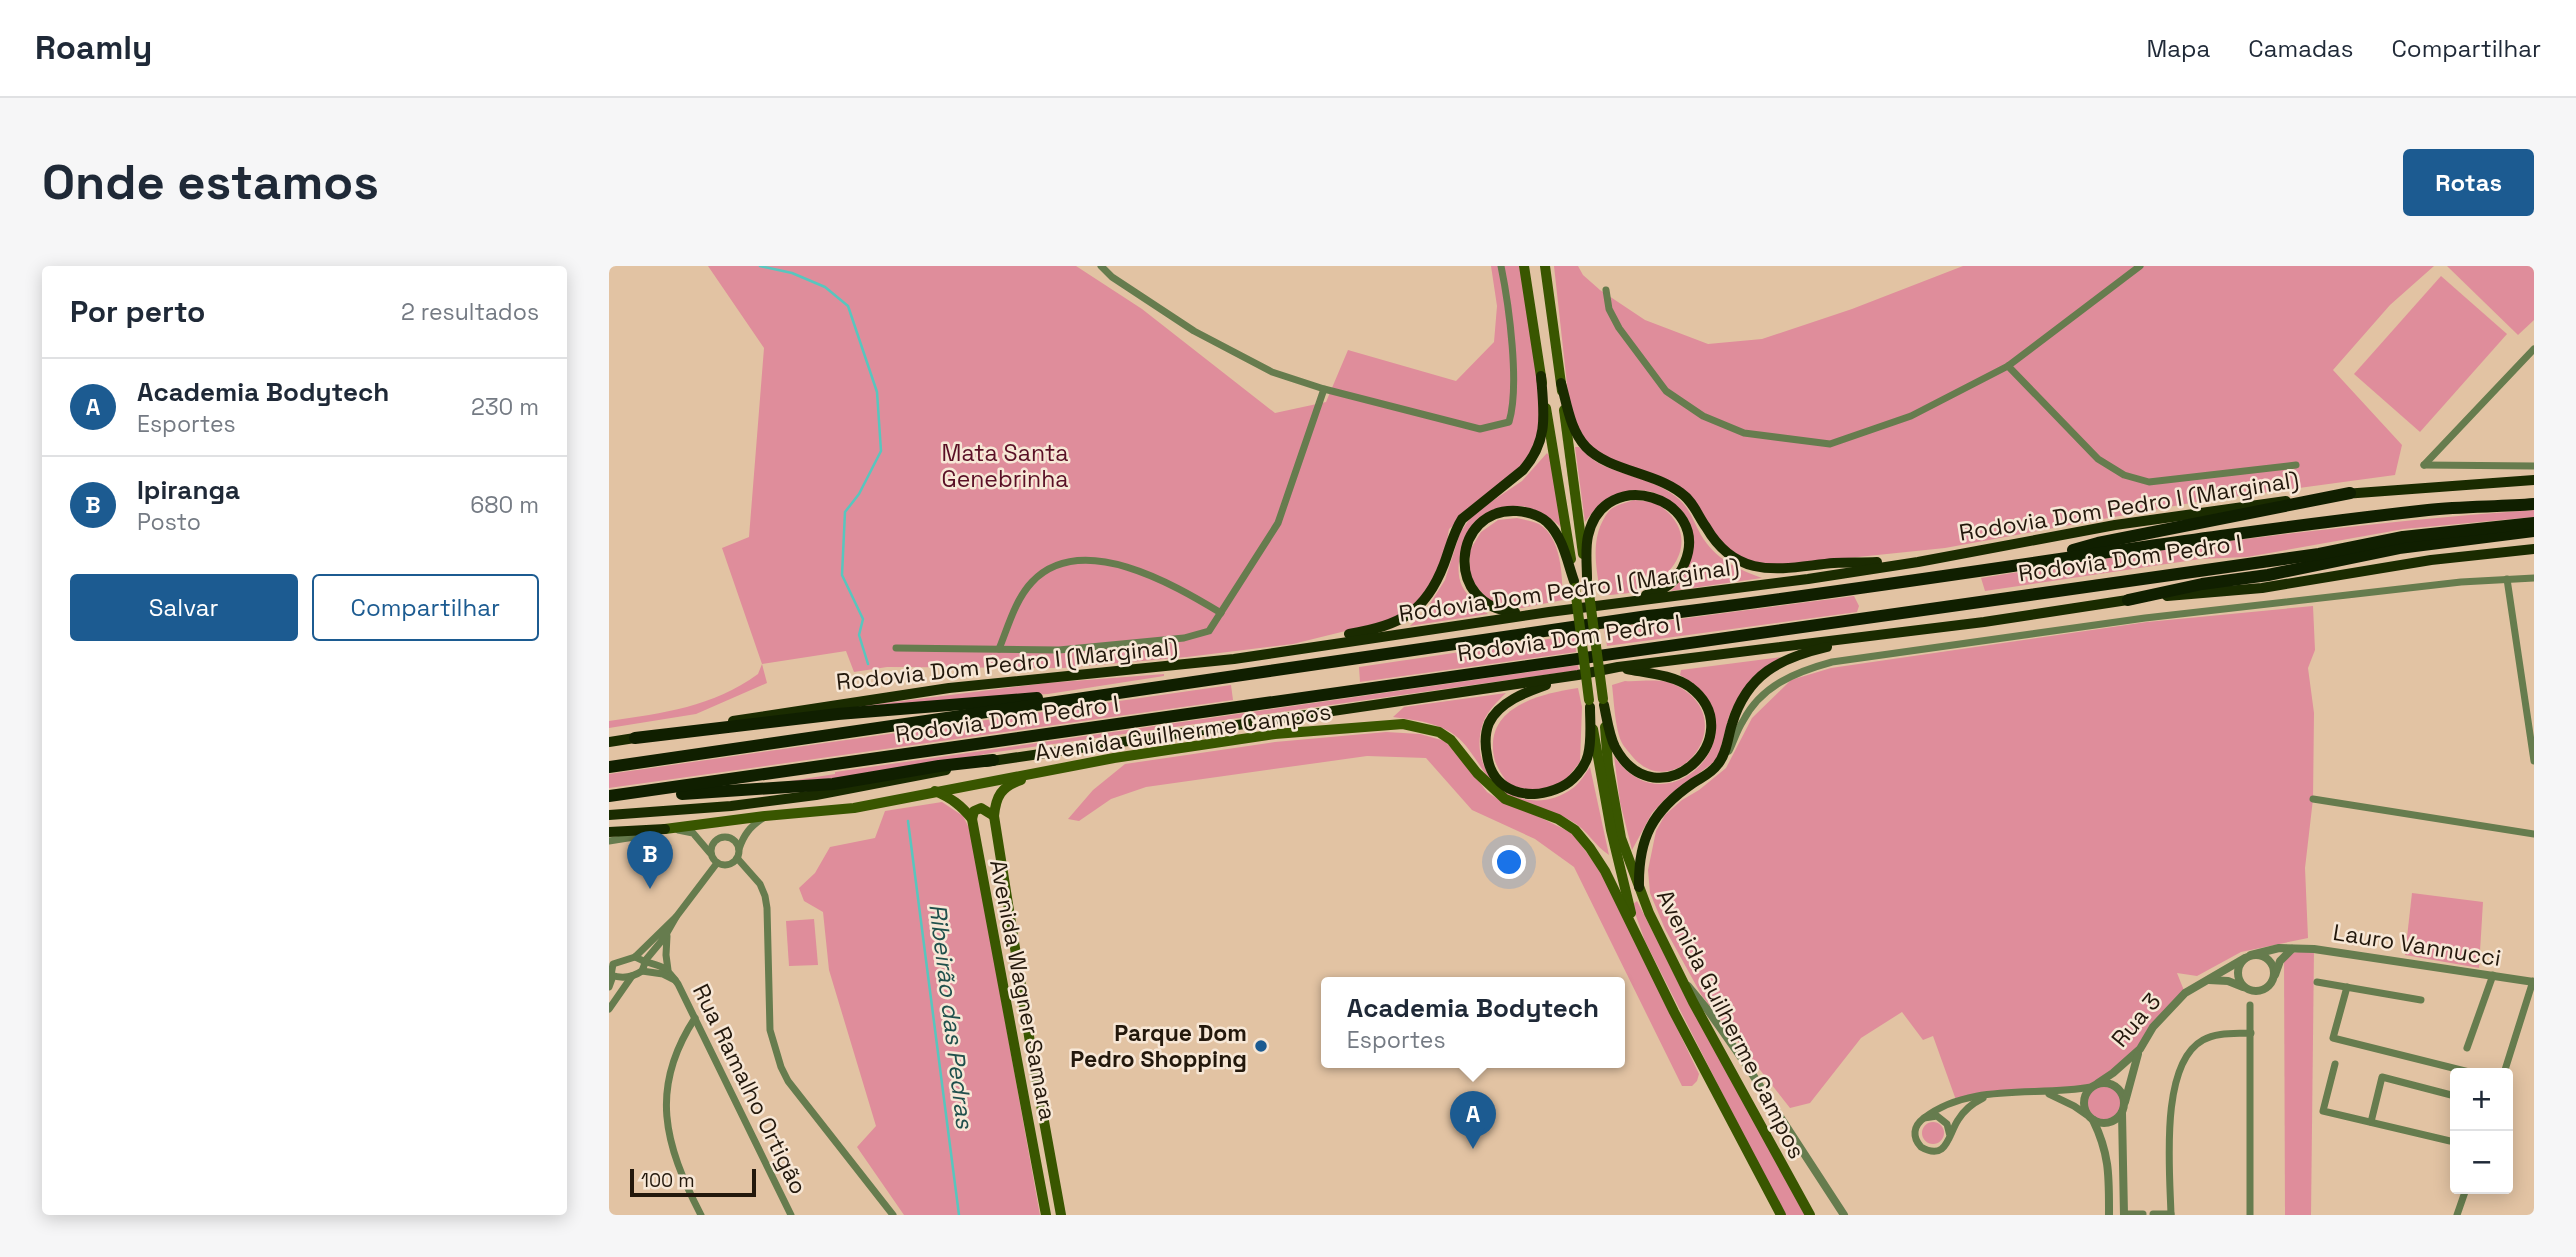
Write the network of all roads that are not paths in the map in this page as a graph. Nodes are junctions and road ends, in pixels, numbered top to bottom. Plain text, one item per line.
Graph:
1 (1101, 266) edge
2 (1501, 266) edge
3 (1524, 266) edge
4 (1545, 266) edge
5 (2140, 266) edge
6 (1606, 290) dead end
7 (2534, 349) edge
8 (2008, 366) junction
9 (1541, 376) junction
10 (1561, 383) junction
11 (1324, 389) junction
12 (2296, 465) dead end
13 (2534, 467) edge
14 (2534, 480) edge
15 (2350, 493) junction
16 (2534, 504) edge
17 (2534, 523) edge
18 (2534, 531) edge
19 (2534, 549) edge
20 (1918, 562) junction
21 (2031, 563) junction
22 (2534, 578) edge
23 (2507, 579) junction
24 (1587, 583) junction
25 (1574, 584) junction
26 (2128, 600) junction
27 (1613, 604) junction
28 (1549, 611) junction
29 (1221, 613) junction
30 (1868, 637) junction
31 (896, 648) dead end
32 (999, 649) junction
33 (1234, 659) junction
34 (1618, 667) junction
35 (1578, 675) junction
36 (1118, 694) junction
37 (1604, 702) junction
38 (1590, 704) junction
39 (635, 738) junction
40 (609, 742) edge
41 (993, 760) junction
42 (2534, 761) edge
43 (1720, 762) junction
44 (609, 767) edge
45 (1048, 771) junction
46 (935, 791) junction
47 (610, 796) edge
48 (2313, 799) dead end
49 (609, 815) edge
50 (765, 816) junction
51 (994, 816) junction
52 (972, 819) junction
53 (665, 829) junction
54 (609, 832) edge
55 (2534, 834) edge
56 (609, 841) edge
57 (710, 853) junction
58 (738, 854) junction
59 (717, 863) junction
60 (1639, 887) junction
61 (676, 917) junction
62 (667, 933) junction
63 (2295, 947) junction
64 (1646, 952) junction
65 (635, 957) junction
66 (2248, 957) junction
67 (611, 965) edge
68 (644, 965) junction
69 (669, 970) junction
70 (611, 975) edge
71 (2493, 975) junction
72 (632, 976) junction
73 (1679, 976) junction
74 (2274, 977) junction
75 (675, 980) junction
76 (2202, 981) junction
77 (2317, 982) dead end
78 (2533, 982) edge
79 (609, 987) edge
80 (2347, 987) junction
81 (2245, 988) junction
82 (2421, 1000) dead end
83 (2250, 1005) dead end
84 (609, 1009) edge
85 (695, 1018) junction
86 (2251, 1033) junction
87 (2467, 1048) dead end
88 (2140, 1049) junction
89 (2335, 1065) dead end
90 (2453, 1068) edge
91 (2506, 1068) edge
92 (2095, 1085) junction
93 (2045, 1093) junction
94 (2450, 1095) edge
95 (1986, 1097) junction
96 (2123, 1108) junction
97 (1924, 1118) junction
98 (2090, 1118) junction
99 (2371, 1122) junction
100 (1950, 1136) junction
101 (2450, 1141) dead end
102 (2464, 1194) edge
103 (2124, 1214) edge
104 (2143, 1214) edge
105 (2153, 1214) edge
106 (2171, 1214) edge
107 (701, 1215) edge
108 (791, 1215) edge
109 (892, 1215) edge
110 (1046, 1215) edge
111 (1061, 1215) edge
112 (1781, 1215) edge
113 (1810, 1215) edge
114 (1844, 1215) edge
115 (2109, 1215) edge
116 (2250, 1215) edge
117 (2458, 1215) edge

1 - 11 street
2 - 11 street
3 - 9 main road, Avenida Guilherme Campos
4 - 10 main road, Avenida Guilherme Campos
5 - 8 street
6 - 8 street
7 - 13 street
8 - 12 street
9 - 25 main road, Avenida Guilherme Campos
9 - 33 highway
10 - 20 highway
10 - 24 main road, Avenida Guilherme Campos
11 - 29 street
14 - 15 highway, Rodovia Dom Pedro I (Marginal)
15 - 20 highway, Rodovia Dom Pedro I (Marginal)
15 - 21 highway
16 - 21 highway, Rodovia Dom Pedro I
17 - 47 highway, Rodovia Dom Pedro I
18 - 26 highway
19 - 26 highway
20 - 27 highway, Rodovia Dom Pedro I (Marginal)
21 - 36 highway, Rodovia Dom Pedro I
22 - 23 street
23 - 42 street
23 - 43 street
24 - 27 highway
24 - 37 main road, Avenida Guilherme Campos, bridge
25 - 28 highway
25 - 38 main road, Avenida Guilherme Campos, bridge
26 - 30 highway
27 - 28 highway, Rodovia Dom Pedro I (Marginal)
28 - 33 highway, Rodovia Dom Pedro I (Marginal)
29 - 32 street
29 - 32 street
30 - 34 highway
30 - 43 highway
31 - 32 street
33 - 39 highway, Rodovia Dom Pedro I (Marginal)
34 - 35 highway
34 - 37 highway
35 - 38 highway
35 - 41 highway
36 - 39 highway
36 - 44 highway, Rodovia Dom Pedro I
37 - 60 main road, Avenida Guilherme Campos
38 - 64 main road, Avenida Guilherme Campos
39 - 40 highway, Rodovia Dom Pedro I (Marginal)
41 - 47 highway
41 - 49 highway
43 - 60 highway
45 - 46 main road, Avenida Guilherme Campos
45 - 51 main road
45 - 64 main road, Avenida Guilherme Campos
46 - 50 main road, Avenida Guilherme Campos
46 - 52 main road
48 - 55 street
50 - 53 main road, Avenida Guilherme Campos
50 - 58 street
51 - 52 main road
51 - 111 main road, Avenida Wagner Samara
52 - 110 main road, Avenida Wagner Samara
53 - 54 highway
53 - 56 street
53 - 57 street
57 - 58 street
57 - 59 street
58 - 59 street
58 - 109 street
59 - 61 street
60 - 73 main road, Avenida Guilherme Campos
61 - 62 street
61 - 65 street
62 - 68 street
62 - 69 street
63 - 66 street, Rua 3
63 - 71 street, Lauro Vannucci
63 - 74 street
64 - 112 main road, Avenida Guilherme Campos
65 - 67 street
65 - 68 street, Rua Ramalho Ortigão
66 - 74 street
66 - 76 street, Rua 3
66 - 81 street
67 - 70 street
68 - 69 street, Rua Ramalho Ortigão
68 - 72 street
68 - 75 street, Rua Ramalho Ortigão
69 - 75 street, Rua Ramalho Ortigão
70 - 72 street
70 - 79 street
71 - 78 street, Lauro Vannucci
71 - 87 street
72 - 84 street
73 - 113 main road, Avenida Guilherme Campos
73 - 114 street
74 - 81 street
75 - 85 street, Rua Ramalho Ortigão
76 - 81 street
76 - 88 street, Rua 3
77 - 80 street
78 - 91 street
80 - 82 street
80 - 90 street
83 - 86 street
85 - 107 street
85 - 108 street, Rua Ramalho Ortigão
86 - 106 street
86 - 116 street
88 - 92 street, Rua 3
88 - 96 street
89 - 99 street
92 - 93 street
92 - 96 street
92 - 98 street
93 - 95 street
93 - 98 street
94 - 99 street
95 - 97 street
95 - 100 street
96 - 98 street
96 - 103 street
97 - 100 street
97 - 100 street
98 - 115 street
99 - 101 street
102 - 117 street
103 - 104 street
105 - 106 street

